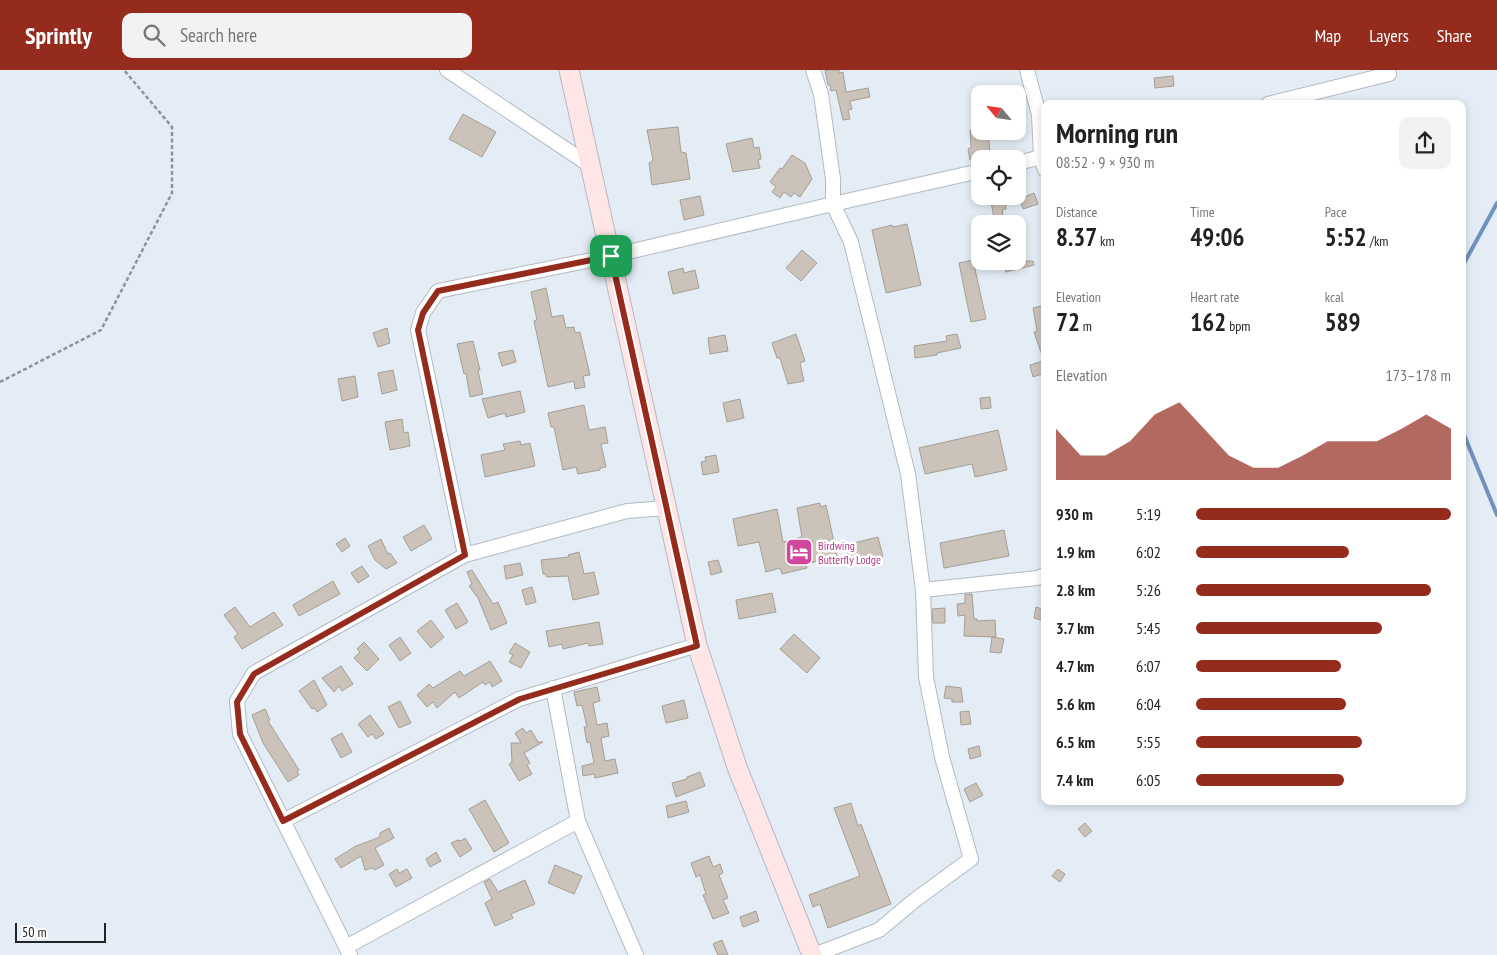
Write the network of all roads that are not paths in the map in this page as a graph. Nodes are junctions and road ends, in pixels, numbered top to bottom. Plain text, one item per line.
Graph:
1 (447, 70) edge
2 (570, 70) edge
3 (813, 70) edge
4 (1027, 70) edge
5 (1389, 74) dead end
6 (1284, 100) edge
7 (1041, 133) edge
8 (1041, 161) edge
9 (1026, 162) edge
10 (591, 166) junction
11 (971, 173) edge
12 (833, 204) junction
13 (611, 256) junction
14 (667, 508) junction
15 (465, 555) junction
16 (1041, 576) edge
17 (923, 590) junction
18 (697, 646) junction
19 (553, 688) junction
20 (283, 821) junction
21 (578, 821) junction
22 (348, 951) edge
23 (635, 955) edge
24 (813, 955) edge

1 - 10 street
2 - 10 main road
3 - 12 street
4 - 7 street
5 - 6 street
8 - 9 street
10 - 13 main road
11 - 12 street
12 - 13 street
12 - 17 street
13 - 14 main road
13 - 15 street
14 - 15 street
14 - 18 main road
15 - 20 street
16 - 17 street
17 - 24 street
18 - 19 street
18 - 24 main road
19 - 20 street
19 - 21 street
20 - 22 street
21 - 22 street
21 - 23 street

